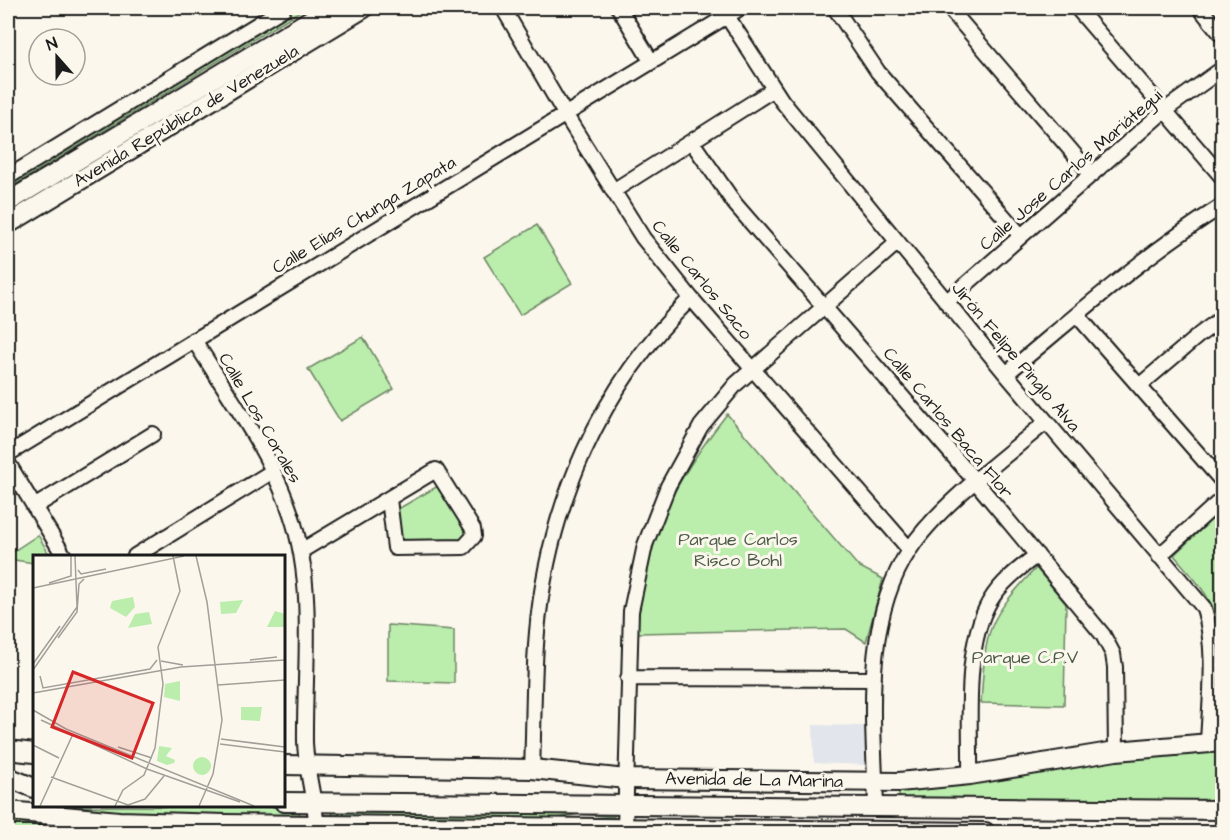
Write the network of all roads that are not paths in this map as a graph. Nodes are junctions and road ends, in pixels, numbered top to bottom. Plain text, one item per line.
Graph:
1 (284, 8) edge
2 (330, 8) edge
3 (364, 8) edge
4 (503, 8) edge
5 (619, 8) edge
6 (740, 8) edge
7 (835, 8) edge
8 (949, 8) edge
9 (1077, 8) edge
10 (1200, 8) edge
11 (727, 16) junction
12 (1222, 35) edge
13 (651, 61) junction
14 (1222, 69) edge
15 (774, 89) junction
16 (1165, 110) junction
17 (565, 114) junction
18 (692, 142) junction
19 (1092, 175) junction
20 (8, 177) edge
21 (1222, 177) edge
22 (613, 191) junction
23 (8, 202) edge
24 (1222, 206) edge
25 (8, 224) edge
26 (1021, 236) junction
27 (898, 242) junction
28 (691, 298) junction
29 (946, 302) junction
30 (826, 307) junction
31 (1077, 315) junction
32 (1222, 318) edge
33 (194, 340) junction
34 (752, 369) junction
35 (1006, 374) junction
36 (1139, 386) junction
37 (1046, 422) junction
38 (153, 434) dead end
39 (8, 454) edge
40 (8, 463) edge
41 (273, 471) junction
42 (1222, 481) edge
43 (976, 482) junction
44 (389, 499) junction
45 (1222, 499) edge
46 (34, 507) junction
47 (909, 549) junction
48 (301, 551) junction
49 (63, 555) edge
50 (137, 555) edge
51 (1037, 555) junction
52 (1159, 556) junction
53 (628, 678) junction
54 (874, 679) junction
55 (1215, 742) edge
56 (8, 750) edge
57 (1116, 751) junction
58 (33, 753) edge
59 (285, 765) edge
60 (307, 766) junction
61 (532, 769) junction
62 (970, 775) junction
63 (8, 777) edge
64 (626, 778) junction
65 (875, 782) junction
66 (8, 784) edge
67 (33, 788) edge
68 (33, 788) edge
69 (285, 802) edge
70 (314, 802) junction
71 (626, 803) junction
72 (876, 807) junction
73 (1222, 810) edge
74 (8, 811) edge
75 (118, 827) edge
76 (626, 828) junction
77 (317, 829) edge
78 (985, 832) edge

1 - 20 street
2 - 23 main road, Avenida República de Venezuela
3 - 25 main road, Avenida República de Venezuela
4 - 17 street, Calle Carlos Saco
5 - 13 street
6 - 11 street, Calle Elias Chunga Zapata
7 - 26 street
8 - 19 street
9 - 16 street
10 - 12 street
11 - 13 street, Calle Elias Chunga Zapata
11 - 15 street, Jirón Felipe Pinglo Alva
13 - 17 street, Calle Elias Chunga Zapata
14 - 16 street, Calle Jose Carlos Mariátegui
15 - 18 street
15 - 27 street, Jirón Felipe Pinglo Alva
16 - 19 street, Calle Jose Carlos Mariátegui
16 - 21 street
17 - 22 street, Calle Carlos Saco
17 - 33 street, Calle Elias Chunga Zapata
18 - 22 street
18 - 30 street, Calle Carlos Baca Flor
19 - 26 street, Calle Jose Carlos Mariátegui
22 - 28 street, Calle Carlos Saco
24 - 31 street
26 - 29 street, Calle Jose Carlos Mariátegui
27 - 29 street, Jirón Felipe Pinglo Alva
27 - 30 street
28 - 34 street, Calle Carlos Saco
28 - 61 street
29 - 35 street, Jirón Felipe Pinglo Alva
30 - 34 street
30 - 43 street, Calle Carlos Baca Flor
31 - 35 street
31 - 36 street
32 - 36 street
33 - 39 street, Calle Elias Chunga Zapata
33 - 41 street, Calle Los Corales
34 - 47 street, Calle Carlos Saco
34 - 53 street
35 - 37 street, Jirón Felipe Pinglo Alva
36 - 42 street
37 - 43 street
37 - 52 street, Jirón Felipe Pinglo Alva
38 - 46 street
40 - 46 street
41 - 48 street, Calle Los Corales
41 - 50 street
43 - 47 street
43 - 51 street, Calle Carlos Baca Flor
44 - 44 street
44 - 48 street
45 - 52 street
46 - 49 street
47 - 54 street
48 - 60 street, Calle Los Corales
51 - 57 street, Calle Carlos Baca Flor
51 - 62 street
52 - 55 street, Jirón Felipe Pinglo Alva
53 - 54 street
53 - 64 street
54 - 65 street
55 - 57 main road, Avenida de La Marina
56 - 58 main road
57 - 62 main road, Avenida de La Marina
59 - 60 main road, Avenida de La Marina
60 - 61 main road, Avenida de La Marina
60 - 70 street, Calle Los Corales
61 - 64 main road, Avenida de La Marina
62 - 65 main road, Avenida de La Marina
63 - 67 main road
64 - 65 main road, Avenida de La Marina
64 - 71 street
65 - 72 street
66 - 68 main road
69 - 70 main road, Avenida de La Marina
70 - 71 main road, Avenida de La Marina
70 - 77 street, Calle Los Corales
71 - 72 main road, Avenida de La Marina
71 - 76 street
72 - 73 main road, Avenida de La Marina
74 - 75 main road
75 - 77 main road
76 - 77 main road
76 - 78 main road

